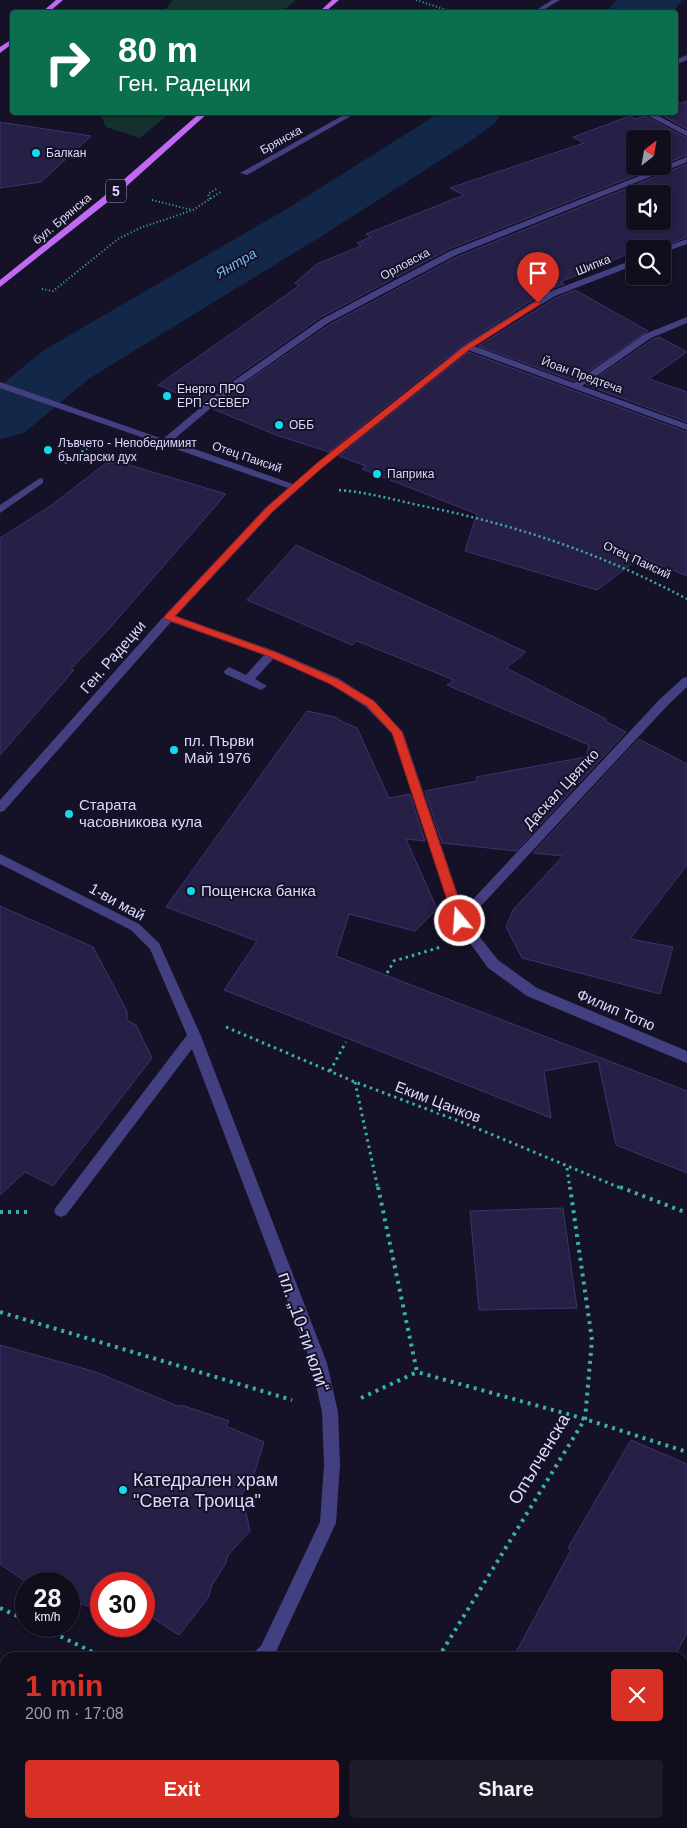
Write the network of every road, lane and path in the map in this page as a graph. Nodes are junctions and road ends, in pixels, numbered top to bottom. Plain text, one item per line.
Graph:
1 (60, 0) edge
2 (336, 0) edge
3 (416, 0) edge
4 (557, 0) edge
5 (48, 10) edge
6 (324, 10) edge
7 (447, 10) edge
8 (540, 10) edge
9 (10, 43) edge
10 (0, 51) edge
11 (202, 115) edge
12 (350, 115) edge
13 (650, 115) edge
14 (687, 134) edge
15 (687, 159) edge
16 (244, 173) dead end
17 (228, 188) dead end
18 (148, 199) dead end
19 (193, 210) junction
20 (687, 241) edge
21 (671, 247) edge
22 (626, 265) edge
23 (24, 267) junction
24 (0, 272) edge
25 (0, 284) edge
26 (53, 291) dead end
27 (687, 320) edge
28 (467, 347) junction
29 (0, 385) edge
30 (575, 386) junction
31 (117, 427) junction
32 (687, 427) edge
33 (164, 442) junction
34 (40, 481) joint
35 (296, 488) junction
36 (0, 510) edge
37 (687, 599) edge
38 (169, 617) junction
39 (271, 654) junction
40 (229, 671) dead end
41 (248, 680) junction
42 (687, 681) edge
43 (261, 686) dead end
44 (0, 808) edge
45 (0, 859) edge
46 (460, 921) junction
47 (471, 937) junction
48 (387, 973) dead end
49 (182, 1008) junction
50 (194, 1036) junction
51 (346, 1042) dead end
52 (687, 1057) edge
53 (330, 1072) junction
54 (355, 1082) junction
55 (567, 1167) junction
56 (61, 1211) dead end
57 (687, 1213) edge
58 (0, 1312) edge
59 (417, 1372) junction
60 (330, 1412) junction
61 (585, 1419) junction
62 (687, 1452) edge
63 (0, 1608) edge
64 (15, 1615) edge
65 (62, 1637) edge
66 (93, 1652) edge
67 (267, 1652) edge
68 (442, 1652) edge

1 - 5 main road
2 - 6 main road
3 - 7 path
4 - 8 street
9 - 10 main road
11 - 23 main road, бул. Брянска / 5
12 - 16 street, Брянска
13 - 14 street
15 - 33 street, Орловска
17 - 19 path
18 - 19 path
19 - 26 path
20 - 21 street
22 - 28 street, Шипка
23 - 24 main road
23 - 25 main road, бул. Брянска / 5
27 - 30 street
28 - 30 street, Йоан Предтеча
28 - 35 street, Шипка
29 - 31 street, Отец Паисий
30 - 32 street, Йоан Предтеча
31 - 33 street, Отец Паисий
31 - 34 path
33 - 35 street, Отец Паисий
34 - 36 street
35 - 37 path, Отец Паисий
35 - 38 street, Ген. Радецки
38 - 39 street
38 - 44 street, Ген. Радецки
39 - 41 street
39 - 46 street
40 - 41 street
41 - 43 street
42 - 46 street, Даскал Цвятко
45 - 49 street, 1-ви май
46 - 47 street
47 - 48 path
47 - 52 street, Филип Тотю
49 - 50 street, 1-ви май
49 - 53 path, Еким Цанков
50 - 56 street
50 - 60 street, пл. „10-ти юли“
51 - 53 path
53 - 54 path, Еким Цанков
54 - 55 path, Еким Цанков
54 - 59 path
55 - 57 path, Еким Цанков
55 - 61 path, Опълченска
58 - 60 path
59 - 60 path
59 - 61 path
60 - 67 street, пл. „10-ти юли“
61 - 62 path
61 - 68 path, Опълченска
63 - 64 path
65 - 66 path

